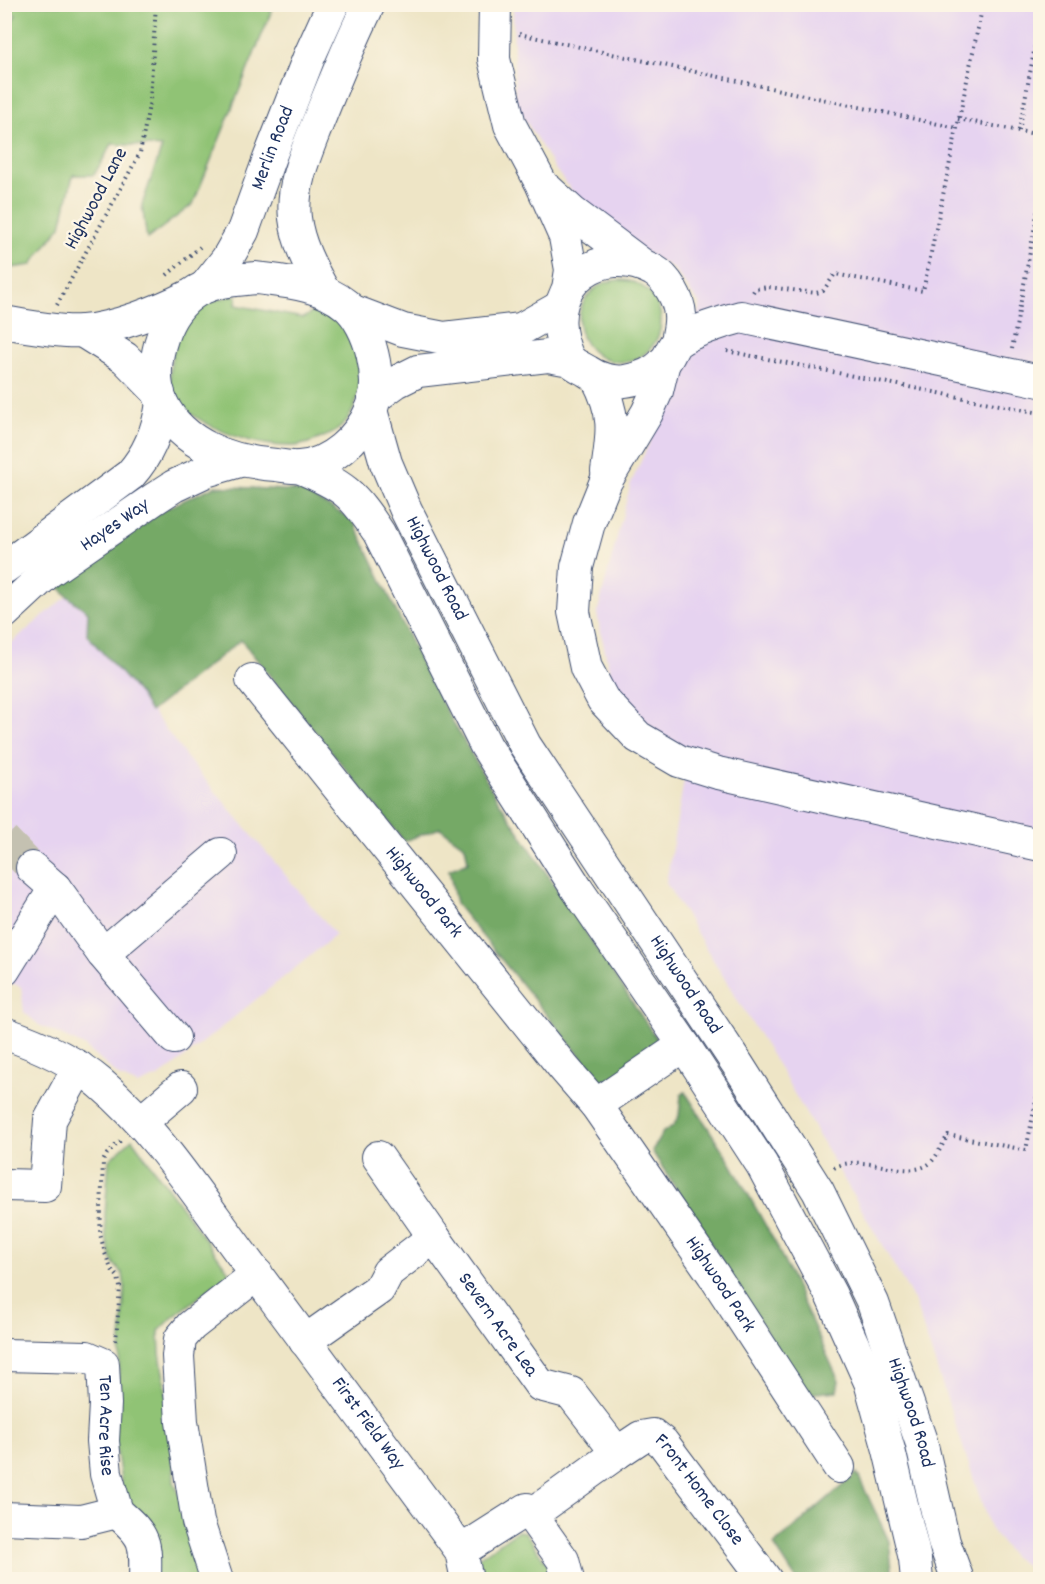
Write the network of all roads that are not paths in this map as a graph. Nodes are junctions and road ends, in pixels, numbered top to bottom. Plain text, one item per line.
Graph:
1 (333, 4) edge
2 (369, 4) edge
3 (494, 17) edge
4 (541, 183) junction
5 (640, 263) junction
6 (323, 290) junction
7 (197, 291) junction
8 (564, 298) junction
9 (353, 311) junction
10 (4, 322) edge
11 (82, 331) junction
12 (670, 352) junction
13 (570, 360) junction
14 (597, 378) junction
15 (1041, 381) edge
16 (161, 398) junction
17 (373, 404) junction
18 (240, 461) junction
19 (299, 467) junction
20 (606, 481) junction
21 (4, 568) edge
22 (4, 613) edge
23 (252, 680) dead end
24 (1041, 845) edge
25 (220, 854) dead end
26 (32, 868) tunnel mouth
27 (55, 888) junction
28 (103, 954) junction
29 (5, 968) edge
30 (4, 1033) edge
31 (174, 1038) dead end
32 (684, 1045) junction
33 (79, 1067) junction
34 (181, 1088) dead end
35 (596, 1105) junction
36 (141, 1122) junction
37 (378, 1157) dead end
38 (4, 1185) edge
39 (434, 1237) junction
40 (257, 1274) junction
41 (305, 1341) junction
42 (4, 1355) edge
43 (617, 1453) junction
44 (839, 1467) dead end
45 (117, 1512) junction
46 (529, 1512) junction
47 (4, 1518) edge
48 (464, 1565) edge
49 (766, 1579) edge
50 (145, 1580) edge
51 (217, 1580) edge
52 (568, 1580) edge
53 (916, 1580) edge
54 (958, 1580) edge

1 - 7 street, Merlin Road
2 - 6 street, Merlin Road
3 - 4 street
4 - 5 street
4 - 8 street
5 - 8 street
5 - 12 street
6 - 7 street
6 - 9 street
7 - 11 street
7 - 16 street
8 - 9 street
8 - 13 street
9 - 17 street
10 - 11 street
11 - 16 street
12 - 14 street
12 - 15 street
12 - 20 street
13 - 14 street
13 - 17 street
14 - 20 street
16 - 18 street
16 - 21 street, Hayes Way
17 - 19 street
17 - 54 street, Highwood Road
18 - 19 street
18 - 22 street, Hayes Way
19 - 32 street, Highwood Road
20 - 24 street
23 - 35 street, Highwood Park
25 - 28 street
26 - 27 street
27 - 28 street
27 - 29 street
28 - 31 street
30 - 33 street, First Field Way
32 - 35 street
32 - 53 street, Highwood Road
33 - 36 street, First Field Way
33 - 38 street
34 - 36 street
35 - 44 street, Highwood Park
36 - 40 street, First Field Way
37 - 39 street, Severn Acre Lea
39 - 41 street
39 - 43 street, Severn Acre Lea
40 - 41 street, First Field Way
40 - 51 street
41 - 48 street, First Field Way
42 - 45 street, Ten Acre Rise
43 - 46 street, Front Home Close
43 - 49 street, Front Home Close
45 - 47 street
45 - 50 street
46 - 48 street, Front Home Close
46 - 52 street

